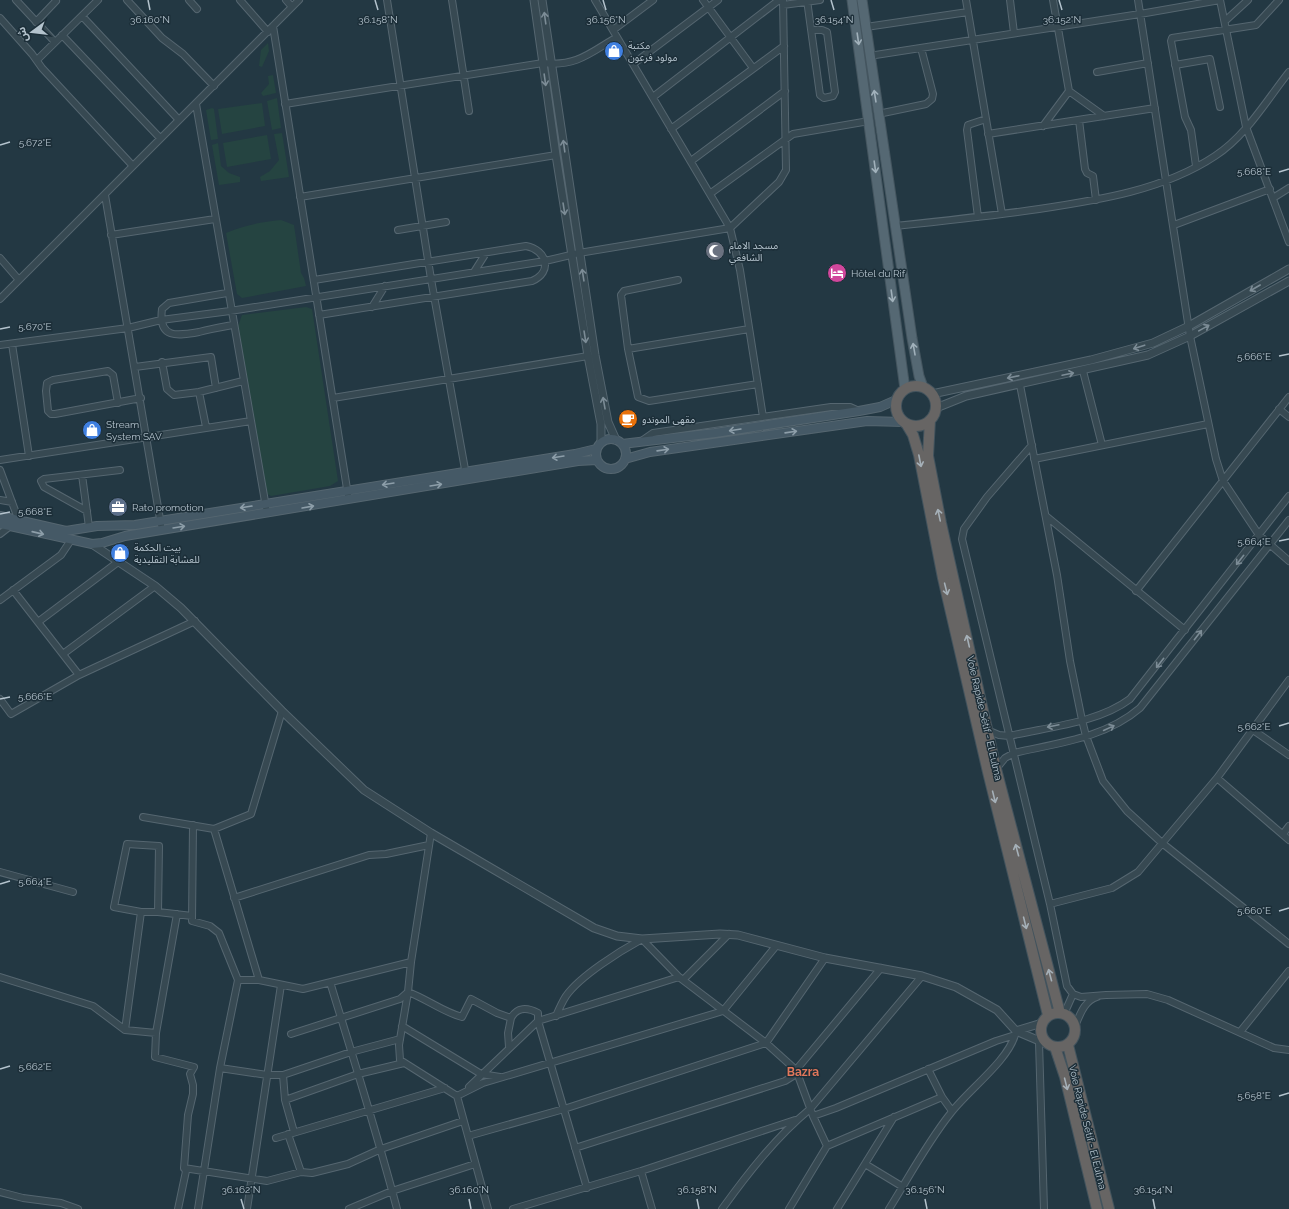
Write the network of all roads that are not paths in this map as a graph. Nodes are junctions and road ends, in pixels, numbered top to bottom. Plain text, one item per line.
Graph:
1 (16, 0) edge
2 (97, 0) edge
3 (127, 0) edge
4 (189, 0) edge
5 (240, 0) edge
6 (286, 0) edge
7 (299, 0) edge
8 (387, 0) edge
9 (452, 0) edge
10 (534, 0) edge
11 (542, 0) edge
12 (595, 0) edge
13 (652, 0) edge
14 (703, 0) edge
15 (718, 0) edge
16 (820, 0) edge
17 (852, 0) edge
18 (862, 0) edge
19 (966, 0) edge
20 (1010, 0) edge
21 (1053, 0) edge
22 (1138, 0) edge
23 (1220, 0) edge
24 (1248, 0) edge
25 (1279, 0) edge
26 (56, 1) dead end
27 (807, 1) edge
28 (782, 2) edge
29 (1198, 2) edge
30 (292, 7) junction
31 (708, 7) junction
32 (197, 9) dead end
33 (968, 12) junction
34 (1140, 14) junction
35 (82, 16) junction
36 (0, 18) edge
37 (1225, 21) junction
38 (36, 22) junction
39 (273, 26) junction
40 (1058, 26) junction
41 (866, 27) junction
42 (1226, 28) junction
43 (613, 30) junction
44 (812, 30) junction
45 (268, 32) junction
46 (1014, 33) junction
47 (62, 35) junction
48 (617, 37) junction
49 (731, 38) junction
50 (972, 40) junction
51 (55, 42) junction
52 (784, 46) junction
53 (921, 48) junction
54 (869, 56) junction
55 (37, 60) junction
56 (543, 63) junction
57 (1148, 63) junction
58 (551, 64) junction
59 (633, 64) junction
60 (1175, 65) junction
61 (753, 68) junction
62 (1097, 72) dead end
63 (1289, 72) edge
64 (464, 75) junction
65 (401, 84) junction
66 (214, 86) junction
67 (785, 91) junction
68 (1069, 91) junction
69 (652, 97) junction
70 (196, 104) junction
71 (285, 104) junction
72 (1220, 106) dead end
73 (1155, 108) junction
74 (469, 111) dead end
75 (878, 114) junction
76 (1104, 116) junction
77 (986, 119) junction
78 (179, 120) junction
79 (1079, 120) junction
80 (869, 121) junction
81 (1043, 126) junction
82 (1246, 127) junction
83 (671, 129) junction
84 (988, 134) junction
85 (160, 138) junction
86 (786, 138) junction
87 (556, 155) junction
88 (691, 161) junction
89 (132, 165) junction
90 (1196, 166) junction
91 (416, 179) junction
92 (1167, 180) junction
93 (1289, 188) edge
94 (1270, 189) junction
95 (711, 193) junction
96 (105, 195) junction
97 (300, 196) junction
98 (1273, 198) junction
99 (1096, 200) junction
100 (1002, 214) junction
101 (978, 217) junction
102 (215, 219) junction
103 (446, 222) dead end
104 (1174, 225) junction
105 (423, 226) junction
106 (895, 226) junction
107 (730, 228) junction
108 (398, 230) dead end
109 (111, 236) junction
110 (1289, 242) edge
111 (486, 253) junction
112 (576, 254) junction
113 (0, 258) edge
114 (545, 261) junction
115 (429, 262) junction
116 (1289, 269) edge
117 (474, 272) junction
118 (431, 279) junction
119 (19, 280) junction
120 (314, 280) junction
121 (678, 280) dead end
122 (1289, 281) edge
123 (385, 286) junction
124 (227, 293) junction
125 (316, 297) junction
126 (435, 297) junction
127 (0, 298) edge
128 (372, 307) junction
129 (230, 311) junction
130 (319, 315) junction
131 (161, 320) junction
132 (233, 325) junction
133 (1189, 326) junction
134 (128, 328) junction
135 (749, 329) junction
136 (1190, 336) junction
137 (12, 344) junction
138 (0, 345) edge
139 (628, 348) junction
140 (588, 356) junction
141 (162, 362) junction
142 (134, 367) junction
143 (1083, 371) junction
144 (450, 379) junction
145 (243, 381) junction
146 (758, 384) junction
147 (1020, 384) junction
148 (923, 387) junction
149 (216, 388) junction
150 (905, 389) junction
151 (199, 392) junction
152 (932, 394) junction
153 (1289, 397) edge
154 (141, 398) junction
155 (333, 398) junction
156 (896, 400) junction
157 (118, 402) junction
158 (936, 408) junction
159 (1279, 409) junction
160 (859, 411) junction
161 (763, 417) junction
162 (1289, 417) edge
163 (930, 420) junction
164 (250, 421) junction
165 (905, 423) junction
166 (1208, 424) junction
167 (206, 427) junction
168 (146, 437) junction
169 (619, 442) junction
170 (638, 444) junction
171 (599, 445) junction
172 (1032, 445) junction
173 (1102, 445) junction
174 (29, 456) junction
175 (625, 459) junction
176 (1034, 459) junction
177 (0, 460) edge
178 (597, 460) junction
179 (0, 470) edge
180 (120, 470) dead end
181 (82, 474) junction
182 (467, 476) junction
183 (1223, 481) junction
184 (347, 490) junction
185 (1289, 496) edge
186 (0, 500) edge
187 (349, 500) junction
188 (12, 502) junction
189 (265, 504) junction
190 (87, 510) junction
191 (266, 513) junction
192 (0, 516) edge
193 (1046, 516) junction
194 (1289, 520) edge
195 (19, 521) junction
196 (0, 524) edge
197 (104, 525) junction
198 (161, 526) junction
199 (9, 527) junction
200 (89, 527) junction
201 (0, 534) edge
202 (61, 534) junction
203 (1259, 535) junction
204 (71, 540) junction
205 (106, 542) junction
206 (92, 544) junction
207 (1269, 545) junction
208 (1289, 561) edge
209 (118, 562) junction
210 (155, 586) junction
211 (13, 590) junction
212 (1136, 591) junction
213 (0, 600) edge
214 (195, 621) junction
215 (38, 622) junction
216 (1185, 630) junction
217 (63, 654) junction
218 (79, 674) junction
219 (1289, 680) edge
220 (0, 699) edge
221 (282, 711) junction
222 (1082, 720) junction
223 (987, 730) junction
224 (1253, 730) junction
225 (1009, 736) junction
226 (1086, 736) junction
227 (1014, 754) junction
228 (1289, 755) edge
229 (996, 769) junction
230 (1217, 778) junction
231 (143, 817) dead end
232 (193, 825) junction
233 (1289, 826) edge
234 (214, 829) junction
235 (431, 833) junction
236 (1283, 834) junction
237 (1289, 840) edge
238 (1162, 844) junction
239 (429, 845) junction
240 (0, 872) edge
241 (74, 892) dead end
242 (234, 898) junction
243 (1050, 904) junction
244 (140, 912) junction
245 (158, 912) junction
246 (177, 914) junction
247 (192, 916) junction
248 (728, 934) junction
249 (642, 939) junction
250 (1289, 944) edge
251 (776, 946) junction
252 (824, 958) junction
253 (410, 962) junction
254 (881, 968) junction
255 (1289, 971) edge
256 (922, 976) junction
257 (0, 977) edge
258 (681, 978) junction
259 (238, 980) junction
260 (259, 980) junction
261 (330, 982) junction
262 (281, 985) junction
263 (408, 992) junction
264 (1073, 994) junction
265 (1106, 995) junction
266 (723, 1012) junction
267 (1062, 1013) junction
268 (556, 1016) junction
269 (341, 1018) junction
270 (511, 1018) junction
271 (1045, 1019) junction
272 (538, 1021) junction
273 (402, 1026) junction
274 (1075, 1026) junction
275 (124, 1030) junction
276 (1240, 1032) junction
277 (156, 1033) junction
278 (1016, 1033) junction
279 (291, 1034) dead end
280 (400, 1039) junction
281 (1039, 1042) junction
282 (766, 1043) junction
283 (1068, 1045) junction
284 (1052, 1046) junction
285 (509, 1047) junction
286 (1289, 1050) edge
287 (351, 1052) junction
288 (404, 1063) junction
289 (551, 1064) junction
290 (220, 1068) junction
291 (928, 1069) junction
292 (796, 1070) junction
293 (358, 1074) junction
294 (481, 1074) junction
295 (267, 1075) junction
296 (284, 1075) junction
297 (503, 1077) junction
298 (445, 1088) junction
299 (466, 1090) junction
300 (457, 1096) junction
301 (942, 1096) junction
302 (285, 1100) junction
303 (810, 1108) junction
304 (564, 1109) junction
305 (368, 1110) junction
306 (952, 1111) junction
307 (813, 1116) junction
308 (894, 1117) junction
309 (796, 1120) junction
310 (463, 1121) junction
311 (291, 1133) junction
312 (468, 1136) junction
313 (276, 1138) dead end
314 (827, 1146) junction
315 (575, 1148) junction
316 (381, 1149) junction
317 (475, 1164) junction
318 (865, 1164) junction
319 (184, 1168) junction
320 (204, 1171) junction
321 (641, 1171) junction
322 (301, 1172) junction
323 (251, 1179) junction
324 (903, 1187) junction
325 (587, 1188) junction
326 (392, 1191) junction
327 (0, 1192) edge
328 (525, 1208) edge
329 (78, 1209) edge
330 (178, 1209) edge
331 (198, 1209) edge
332 (247, 1209) edge
333 (349, 1209) edge
334 (397, 1209) edge
335 (488, 1209) edge
336 (513, 1209) edge
337 (652, 1209) edge
338 (722, 1209) edge
339 (789, 1209) edge
340 (837, 1209) edge
341 (889, 1209) edge
342 (1044, 1209) edge
343 (1097, 1209) edge
344 (1109, 1209) edge

1 - 38 street
2 - 35 street
3 - 66 street
4 - 32 street
5 - 45 street
6 - 30 street
7 - 30 street
8 - 65 street
9 - 64 street
10 - 56 street
58 -> 11 street
12 - 43 street
13 - 43 street
14 - 31 street
15 - 31 street
16 - 27 street
17 -> 80 main road
18 - 41 main road
19 - 33 street
20 - 46 street
21 - 40 street
22 - 34 street
23 - 29 street
23 - 37 street
24 - 37 street
25 - 42 street
26 - 38 street
27 - 28 street
27 - 44 street
28 - 49 street
28 - 52 street
29 - 34 street
30 - 39 street
31 - 49 street
31 - 59 street
33 - 41 street
33 - 50 street
34 - 40 street
34 - 57 street
35 - 47 street
35 - 78 street
36 - 55 street
37 - 42 street
38 - 51 street
39 - 45 street
39 - 71 street
40 - 46 street
40 - 68 street
41 - 54 main road
42 - 60 street
42 - 82 street
43 - 48 street
44 - 44 street
45 - 66 street
46 - 50 street
47 - 51 street
47 - 85 street
48 - 58 street
48 - 59 street
49 - 61 street
49 - 69 street
50 - 53 street
50 - 77 street
51 - 55 street
52 - 61 street
52 - 67 street
53 - 54 street
53 - 75 street
75 -> 54 main road
55 - 89 street
56 - 58 street
56 - 64 street
56 -> 87 street
57 - 62 street
57 - 73 street
112 -> 58 street
59 - 69 street
60 - 72 street
60 - 90 street
61 - 83 street
63 - 82 street
64 - 65 street
64 - 74 street
65 - 71 street
65 - 91 street
66 - 70 street
67 - 86 street
67 - 88 street
68 - 76 street
68 - 81 street
69 - 83 street
70 - 78 street
70 - 102 street
71 - 97 street
73 - 76 street
73 - 92 street
75 - 106 main road
76 - 79 street
77 - 84 street
77 - 101 street
78 - 85 street
79 - 81 street
79 - 99 street
80 - 86 street
80 -> 150 main road
81 - 84 street
82 - 90 street
82 - 94 street
83 - 88 street
84 - 100 street
85 - 89 street
86 - 95 street
86 - 107 street
87 - 91 street
87 -> 112 street
88 - 95 street
89 - 96 street
90 - 92 street
91 - 97 street
91 - 105 street
92 - 99 street
92 - 104 street
93 - 98 street
94 - 98 street
94 - 104 street
95 - 107 street
96 - 109 street
96 - 119 street
97 - 120 street
98 - 110 street
99 - 100 street
100 - 101 street
101 - 106 street
102 - 109 street
102 - 124 street
103 - 105 street
104 - 133 street
105 - 108 street
105 - 115 street
148 -> 106 main road
107 - 112 street
107 - 135 street
109 - 134 street
111 - 114 street
111 - 115 street
111 - 117 street
112 - 114 street
112 -> 140 street
169 -> 112 street
113 - 119 street
114 - 117 street
114 - 126 street
115 - 118 street
115 - 120 street
116 -> 133 street
117 - 118 street
118 - 123 street
118 - 126 street
119 - 127 street
120 - 125 street
121 - 139 street
136 -> 122 street
123 - 125 street
123 - 128 street
124 - 129 street
124 - 131 street
125 - 129 street
125 - 130 street
126 - 128 street
126 - 144 street
128 - 130 street
129 - 131 street
129 - 132 street
130 - 155 street
131 - 132 street
131 - 134 street
132 - 145 street
133 - 136 street
133 -> 152 street
134 - 137 street
134 - 142 street
135 - 139 street
135 - 146 street
136 - 143 street
136 - 166 street
137 - 138 street
137 - 174 street
139 - 146 street
140 - 144 street
140 - 171 street
141 - 142 street
141 - 149 street
141 - 151 street
142 - 154 street
147 -> 143 street
143 - 173 street
144 - 155 street
144 - 182 street
145 - 149 street
145 - 164 street
146 - 161 street
147 - 158 street
147 - 172 street
148 - 150 highway
148 - 152 highway
149 - 151 street
150 - 156 highway
151 - 167 street
152 - 158 highway
153 - 159 street
154 - 157 street
154 - 168 street
155 - 184 street
156 - 160 main road
156 - 165 highway
157 - 157 street
158 - 163 highway
159 - 162 street
159 - 183 street
160 - 161 street
160 -> 170 main road
161 - 170 street
163 - 165 highway
223 -> 163 highway, Voie Rapide Sétif - El Eulma
164 - 167 street
164 - 189 street
175 -> 165 main road
165 -> 271 highway, Voie Rapide Sétif - El Eulma
166 - 173 street
166 - 183 street
167 - 168 street
168 - 174 street
168 - 198 street
169 - 170 main road
169 - 171 main road
169 - 175 main road
171 - 178 main road
171 -> 182 main road
172 - 176 street
172 - 225 street
173 - 176 street
174 - 177 street
175 - 178 main road
176 - 193 street
178 - 182 main road
179 - 188 street
180 - 181 street
181 - 190 street
181 - 190 street
182 -> 184 main road
187 -> 182 main road
183 - 203 street
183 - 212 street
184 - 187 street
184 - 189 main road
185 - 203 street
186 - 188 street
191 -> 187 main road
188 - 195 street
189 - 191 street
189 -> 198 main road
190 - 200 street
198 -> 191 main road
192 - 195 main road
193 - 212 street
193 - 222 street
194 - 207 street
195 - 202 main road
196 - 199 main road
197 - 198 main road
197 - 200 main road
197 - 205 main road
198 - 205 main road
199 - 201 street
199 -> 202 main road
200 - 202 main road
200 - 206 main road
202 - 204 main road
203 - 207 street
203 -> 216 street
204 - 206 main road
204 - 211 street
205 - 206 main road
206 - 209 street
207 - 208 street
226 -> 207 street
209 - 210 street
209 - 215 street
210 - 214 street
210 - 217 street
211 - 213 street
211 - 215 street
212 - 216 street
214 - 218 street
214 - 221 street
215 - 217 street
216 -> 222 street
217 - 218 street
218 - 220 street
219 - 224 street
221 - 234 street
221 - 235 street
222 -> 225 street
222 - 226 street
223 - 225 street
223 - 229 highway, Voie Rapide Sétif - El Eulma
224 - 228 street
224 - 230 street
225 - 227 street
226 - 227 street
226 - 238 street
227 - 229 street
227 - 243 street
267 -> 229 highway, Voie Rapide Sétif - El Eulma
230 - 236 street
230 - 238 street
231 - 232 street
232 - 234 street
232 - 247 street
233 - 236 street
234 - 242 street
235 - 239 street
235 - 249 street
236 - 237 street
238 - 243 street
238 - 250 street
239 - 242 street
239 - 253 street
240 - 241 street
242 - 260 street
243 - 264 street
244 - 245 street
244 - 245 street
244 - 275 street
245 - 246 street
246 - 247 street
246 - 277 street
247 - 259 street
248 - 249 street
248 - 251 street
248 - 258 street
249 - 258 street
249 - 268 street
251 - 252 street
251 - 266 street
252 - 254 street
252 - 282 street
253 - 261 street
253 - 263 street
254 - 256 street
254 - 292 street
255 - 276 street
256 - 278 street
256 - 303 street
257 - 275 street
258 - 266 street
258 - 268 street
259 - 260 street
259 - 290 street
260 - 262 street
261 - 262 street
261 - 269 street
262 - 295 street
263 - 269 street
263 - 270 street
263 - 273 street
264 - 265 street
264 - 267 street
265 - 274 street
265 - 276 street
266 - 282 street
266 - 289 street
267 - 271 highway
267 - 274 highway
268 - 272 street
269 - 279 street
269 - 287 street
270 - 272 street
270 - 285 street
271 - 278 street
271 - 284 highway
272 - 285 street
272 - 289 street
273 - 280 street
273 - 294 street
274 - 283 highway
275 - 277 street
276 - 286 street
277 - 319 street
278 - 281 street
278 - 291 street
278 - 306 street
280 - 287 street
280 - 288 street
281 - 284 street
281 - 342 street
282 - 292 street
282 - 304 street
283 - 284 highway
283 - 344 highway, Voie Rapide Sétif - El Eulma
284 -> 343 highway, Voie Rapide Sétif - El Eulma
285 - 294 street
287 - 293 street
287 - 296 street
288 - 293 street
288 - 298 street
289 - 297 street
289 - 304 street
290 - 295 street
290 - 320 street
291 - 301 street
291 - 307 street
292 - 303 street
292 - 315 street
293 - 302 street
293 - 305 street
294 - 297 street
294 - 299 street
295 - 296 street
295 - 323 street
296 - 302 street
297 - 299 street
298 - 300 street
298 - 305 street
299 - 300 street
300 - 310 street
301 - 306 street
301 - 308 street
302 - 311 street
303 - 307 street
303 - 309 street
304 - 312 street
304 - 315 street
305 - 311 street
305 - 316 street
306 - 324 street
307 - 314 street
308 - 314 street
308 - 318 street
309 - 321 street
309 - 338 street
310 - 312 street
310 - 316 street
311 - 313 street
311 - 322 street
312 - 317 street
314 - 339 street
315 - 325 street
316 - 322 street
316 - 326 street
317 - 326 street
317 - 335 street
318 - 324 street
318 - 340 street
319 - 320 street
319 - 330 street
320 - 323 street
320 - 331 street
321 - 325 street
321 - 337 street
322 - 323 street
323 - 332 street
324 - 341 street
325 - 328 street
326 - 333 street
326 - 334 street
327 - 329 street
328 - 336 street

